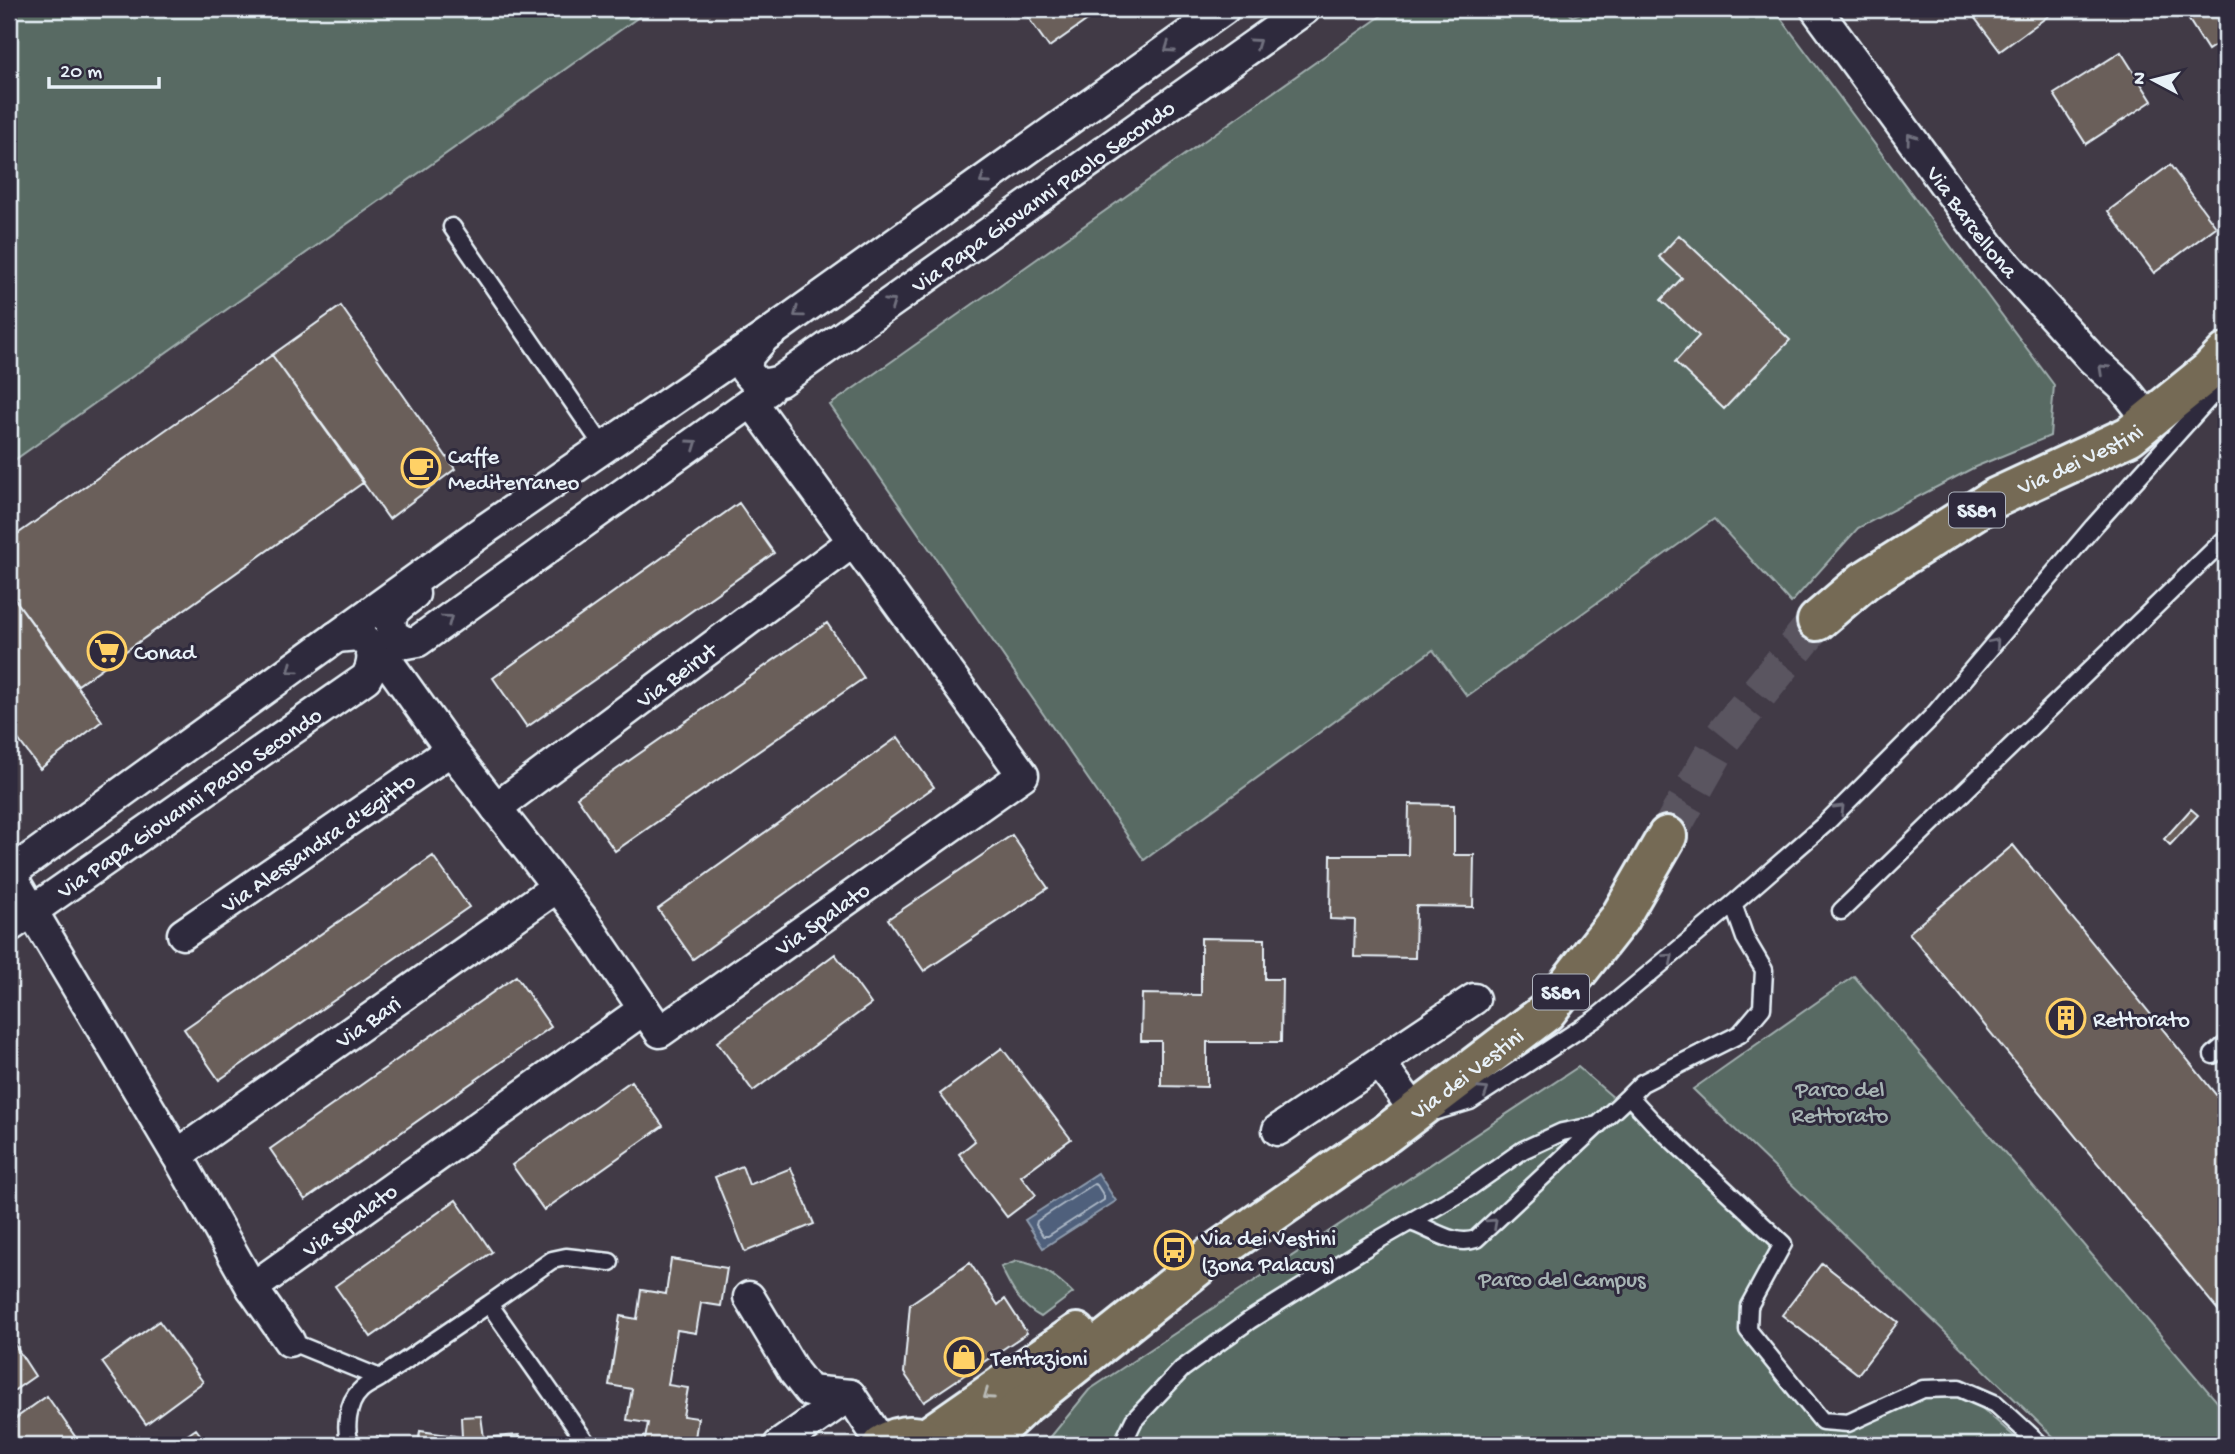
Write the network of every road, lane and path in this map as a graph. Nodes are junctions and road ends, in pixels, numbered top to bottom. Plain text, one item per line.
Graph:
1 (1224, 9) edge
2 (1305, 9) edge
3 (1816, 9) edge
4 (452, 227) dead end
5 (763, 338) junction
6 (2226, 353) edge
7 (2226, 374) edge
8 (780, 381) junction
9 (752, 402) junction
10 (2149, 419) junction
11 (614, 442) junction
12 (625, 492) junction
13 (487, 528) junction
14 (2226, 538) edge
15 (854, 541) junction
16 (1817, 621) tunnel mouth
17 (336, 637) junction
18 (418, 641) junction
19 (377, 670) junction
20 (451, 750) junction
21 (496, 808) junction
22 (1667, 835) tunnel mouth
23 (9, 874) edge
24 (557, 887) junction
25 (1733, 904) junction
26 (1841, 911) dead end
27 (20, 919) edge
28 (183, 934) dead end
29 (1474, 999) dead end
30 (644, 1009) junction
31 (2226, 1044) edge
32 (2213, 1055) dead end
33 (1380, 1063) junction
34 (1629, 1096) junction
35 (1407, 1118) junction
36 (1598, 1125) junction
37 (1278, 1129) dead end
38 (177, 1155) junction
39 (1411, 1222) junction
40 (1212, 1255) junction
41 (610, 1262) dead end
42 (252, 1288) junction
43 (749, 1297) dead end
44 (489, 1304) junction
45 (289, 1340) joint
46 (380, 1378) junction
47 (850, 1395) junction
48 (932, 1442) edge
49 (352, 1445) edge
50 (588, 1445) edge
51 (779, 1445) edge
52 (882, 1445) edge
53 (981, 1445) edge
54 (1122, 1445) edge
55 (2041, 1445) edge

1 -> 5 street, Via Papa Giovanni Paolo Secondo
8 -> 2 street, Via Papa Giovanni Paolo Secondo
10 -> 3 street, Via Barcellona
4 - 11 lane
5 - 8 street, Via Papa Giovanni Paolo Secondo
5 - 11 street, Via Papa Giovanni Paolo Secondo
6 - 10 main road, Via dei Vestini / SS81
25 -> 7 lane
8 - 9 street, Via Papa Giovanni Paolo Secondo
12 -> 9 street, Via Papa Giovanni Paolo Secondo
9 - 15 street, Via Spalato
10 - 16 main road, Via dei Vestini / SS81
11 - 12 street, Via Papa Giovanni Paolo Secondo
11 - 13 street, Via Papa Giovanni Paolo Secondo
18 -> 12 street, Via Papa Giovanni Paolo Secondo
13 - 17 street, Via Papa Giovanni Paolo Secondo
13 - 18 street, Via Papa Giovanni Paolo Secondo
14 - 26 lane
15 - 21 street, Via Beirut
15 - 30 street, Via Spalato
17 - 19 street
17 -> 23 street, Via Papa Giovanni Paolo Secondo
18 - 19 street, Via Papa Giovanni Paolo Secondo
19 - 20 street
19 - 27 street, Via Papa Giovanni Paolo Secondo
20 - 21 street
20 - 28 street, Via Alessandra d'Egitto
21 - 24 street
22 - 35 main road, Via dei Vestini / SS81
23 - 27 street
24 - 30 street
24 - 38 street, Via Bari
25 - 34 lane
35 -> 25 lane
27 - 38 street
29 - 33 street
30 - 42 street, Via Spalato
31 - 32 lane
33 - 35 street
33 - 37 street
34 - 36 lane
34 - 55 lane
35 - 40 main road, Via dei Vestini / SS81
36 - 39 lane
39 -> 36 lane
38 - 42 street
39 - 54 lane
40 -> 48 main road, Via dei Vestini / SS81
40 - 53 main road, Via dei Vestini
41 - 44 lane
42 - 45 street
43 - 47 street
44 - 46 lane
44 - 50 lane
45 - 46 lane
46 - 49 lane
47 - 51 street
47 - 52 street
48 - 52 main road, Via dei Vestini / SS81

